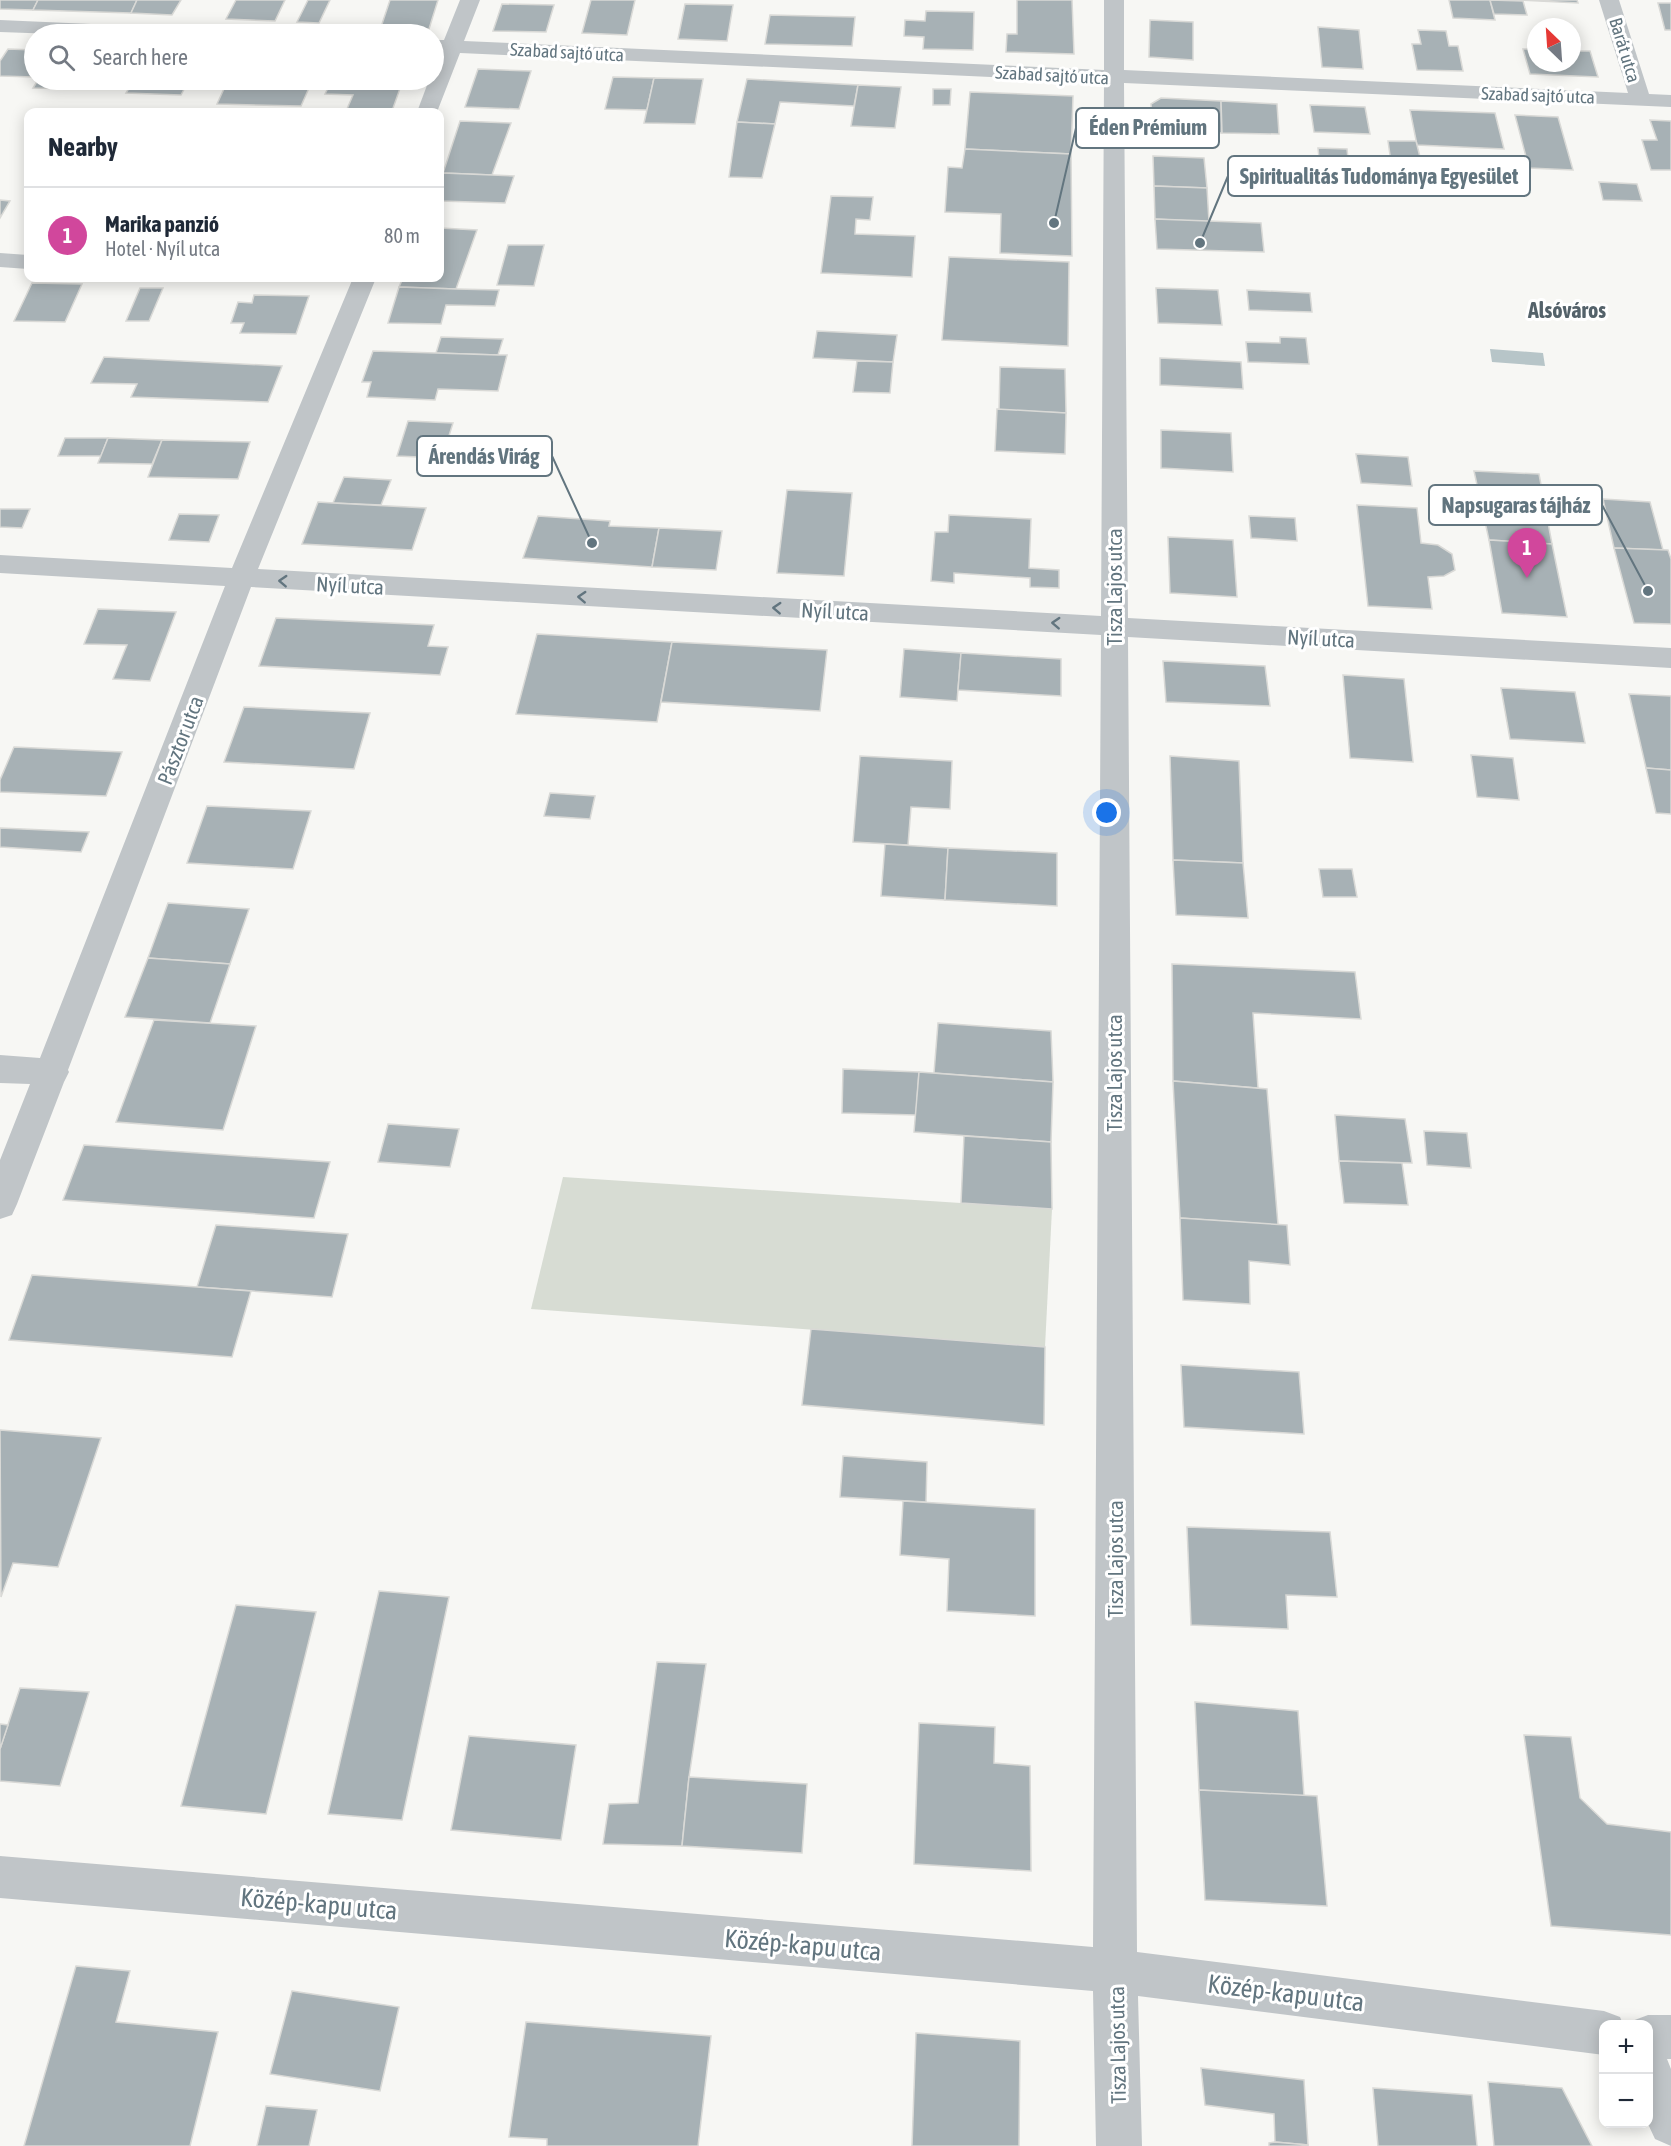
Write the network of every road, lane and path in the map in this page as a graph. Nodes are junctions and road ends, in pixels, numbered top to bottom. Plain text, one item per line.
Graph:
1 (470, 0) edge
2 (1114, 0) edge
3 (1609, 0) edge
4 (0, 26) edge
5 (24, 27) edge
6 (444, 44) edge
7 (444, 46) edge
8 (1113, 78) junction
9 (432, 90) edge
10 (1640, 99) junction
11 (1671, 101) edge
12 (428, 108) edge
13 (0, 260) edge
14 (24, 262) edge
15 (362, 282) edge
16 (0, 564) edge
17 (241, 579) junction
18 (1114, 627) junction
19 (1671, 658) edge
20 (0, 1068) edge
21 (53, 1072) junction
22 (0, 1204) edge
23 (0, 1877) edge
24 (1115, 1971) junction
25 (1599, 2032) edge
26 (1653, 2037) edge
27 (1671, 2037) edge
28 (1651, 2074) edge
29 (1671, 2122) edge
30 (1119, 2146) edge

1 - 6 street
2 - 8 street, Tisza Lajos utca
3 - 10 street, Barát utca
4 - 5 street
7 - 8 street, Szabad sajtó utca
8 - 10 street, Szabad sajtó utca
8 - 18 street, Tisza Lajos utca
9 - 12 street
10 - 11 street, Szabad sajtó utca
13 - 14 street
15 - 17 street, Pásztor utca
16 - 17 street, Nyíl utca
18 -> 17 street, Nyíl utca
17 - 21 street, Pásztor utca
18 - 19 street, Nyíl utca
18 - 24 street, Tisza Lajos utca
20 - 21 street
21 - 22 street, Pásztor utca
23 - 24 street, Közép-kapu utca
24 - 25 street, Közép-kapu utca
24 - 30 street, Tisza Lajos utca
26 - 27 street
28 - 29 street

